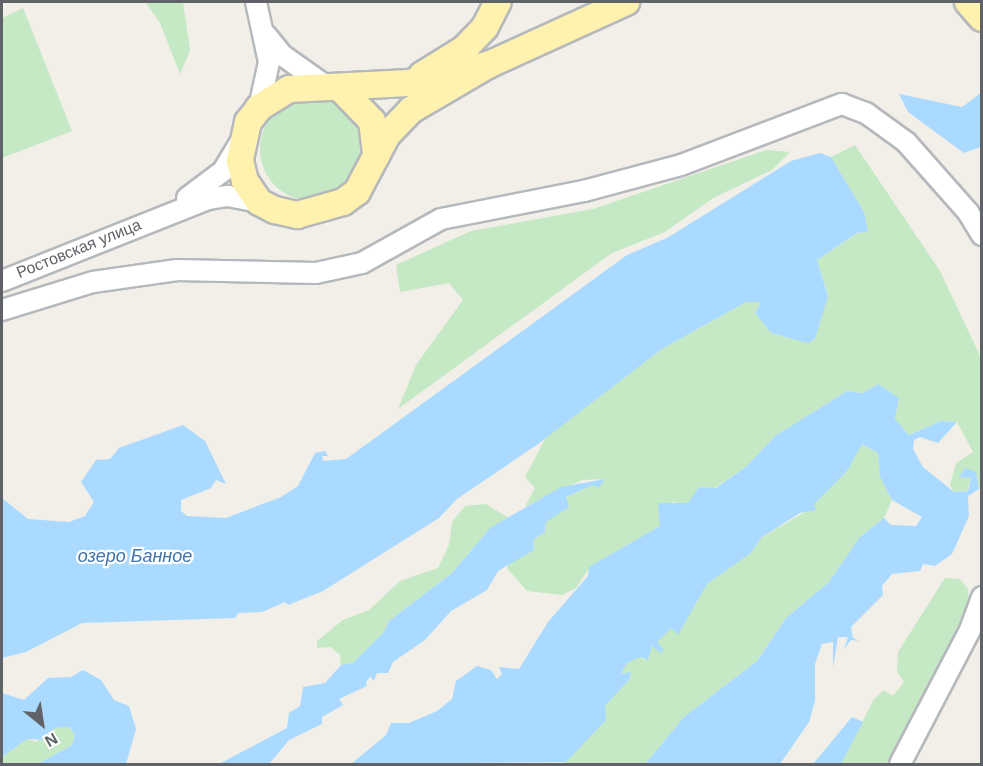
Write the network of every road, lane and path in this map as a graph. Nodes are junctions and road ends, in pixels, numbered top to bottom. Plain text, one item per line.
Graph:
1 (256, 2) edge
2 (498, 2) edge
3 (626, 2) edge
4 (968, 2) edge
5 (981, 18) edge
6 (266, 35) junction
7 (488, 65) junction
8 (409, 83) junction
9 (333, 87) junction
10 (259, 108) junction
11 (241, 141) junction
12 (376, 156) junction
13 (259, 202) junction
14 (157, 217) junction
15 (981, 235) edge
16 (2, 281) edge
17 (2, 310) edge
18 (981, 597) edge
19 (900, 765) edge

1 - 6 street
2 - 8 main road
3 - 7 main road
4 - 5 main road
6 - 9 street
6 - 10 street
7 - 8 main road
7 - 12 main road
8 - 9 main road
9 - 10 main road
9 - 12 main road
10 - 11 main road
11 - 13 main road
11 - 14 street
12 - 13 main road
13 - 14 street
14 - 16 street, Ростовская улица
15 - 17 street
18 - 19 street

